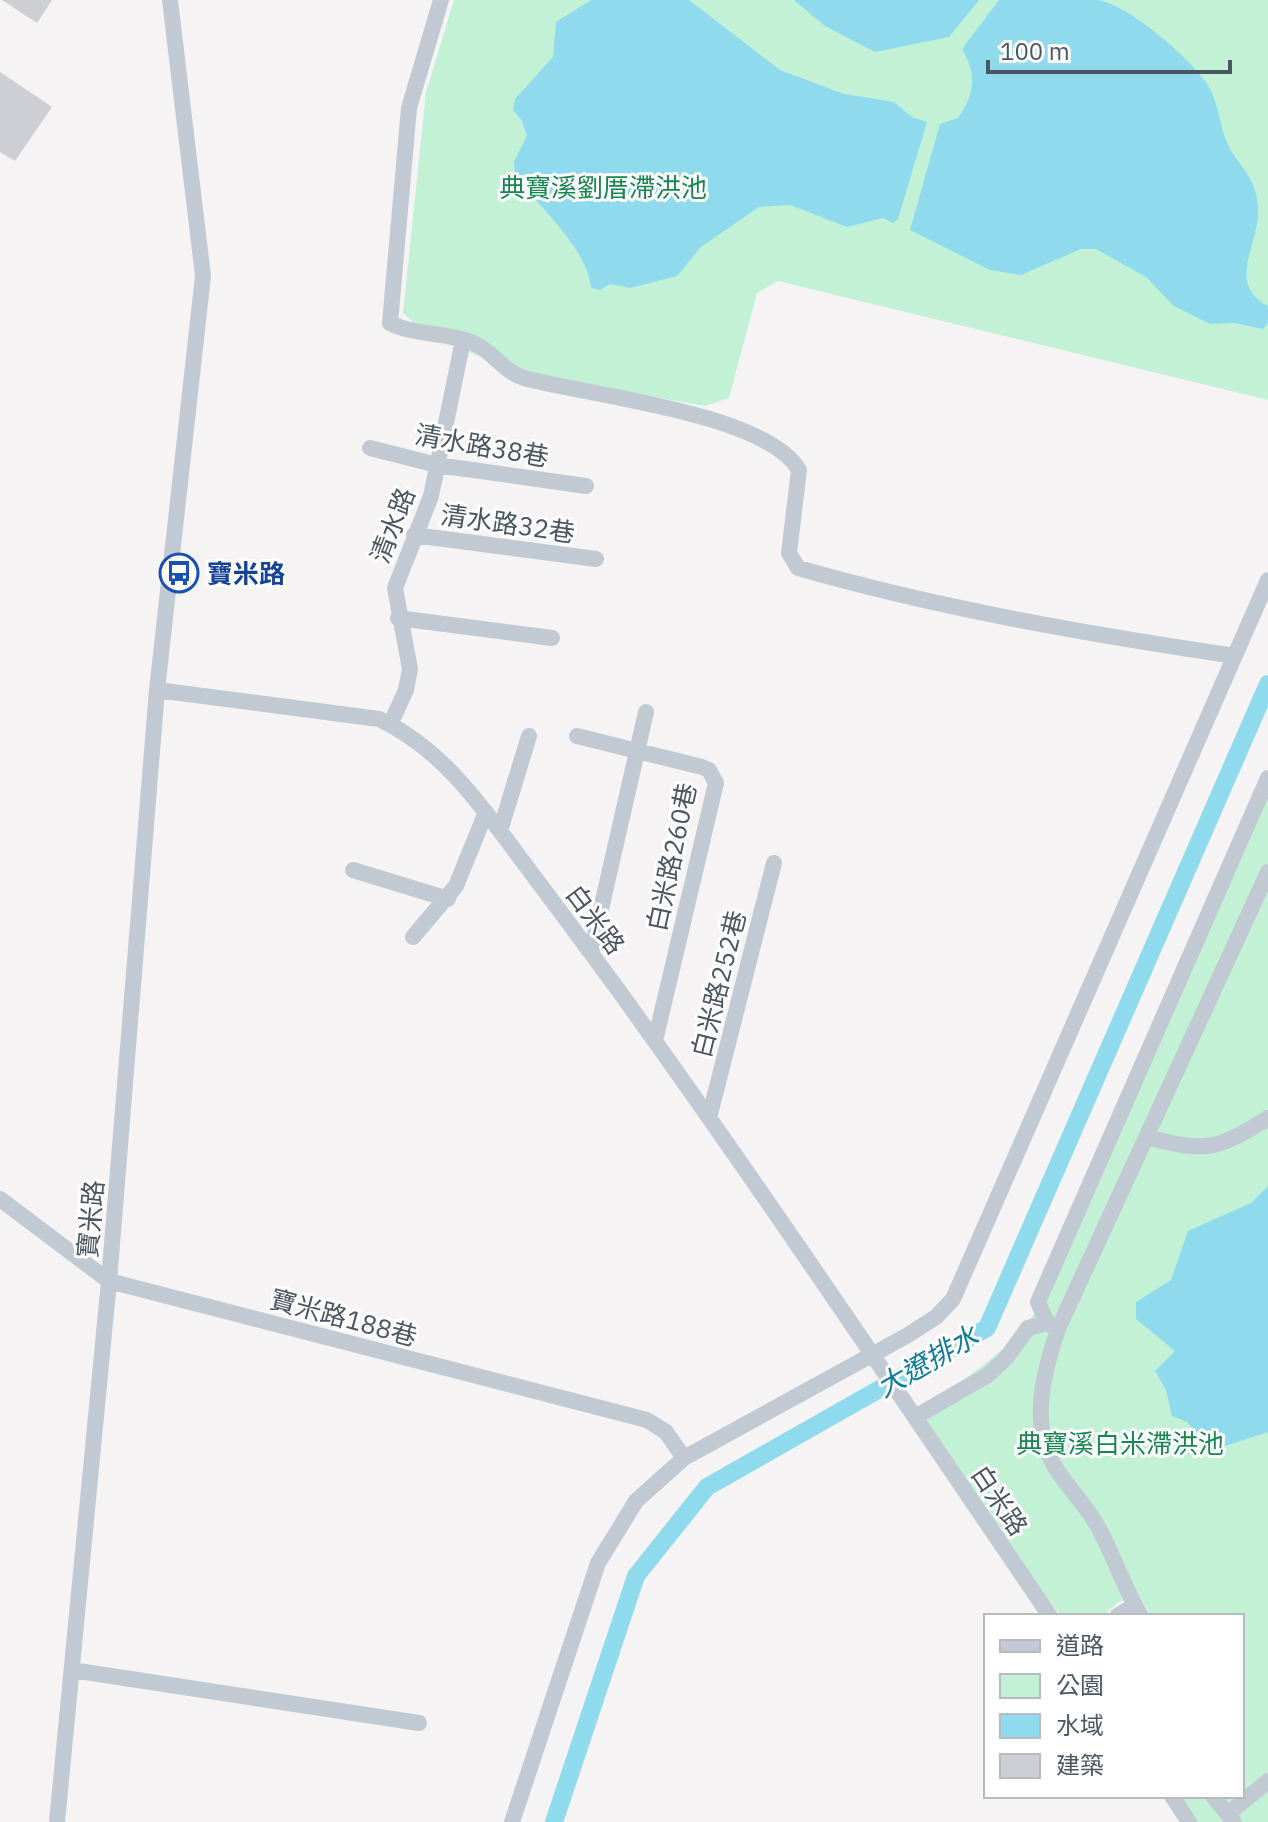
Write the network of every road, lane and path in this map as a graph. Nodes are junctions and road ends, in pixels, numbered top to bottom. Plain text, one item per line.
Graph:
1 (170, 0) edge
2 (441, 0) edge
3 (463, 340) junction
4 (370, 448) dead end
5 (437, 465) junction
6 (586, 486) dead end
7 (414, 535) junction
8 (596, 559) dead end
9 (1268, 580) edge
10 (398, 618) junction
11 (552, 638) dead end
12 (1235, 656) junction
13 (157, 690) junction
14 (646, 712) dead end
15 (390, 725) junction
16 (529, 736) dead end
17 (577, 736) dead end
18 (637, 751) junction
19 (1268, 778) edge
20 (486, 812) junction
21 (500, 831) junction
22 (774, 863) dead end
23 (353, 870) dead end
24 (1268, 872) edge
25 (448, 899) junction
26 (413, 937) dead end
27 (591, 953) junction
28 (655, 1041) junction
29 (709, 1118) junction
30 (1268, 1118) edge
31 (1146, 1137) junction
32 (0, 1199) edge
33 (109, 1281) junction
34 (1052, 1326) junction
35 (875, 1355) junction
36 (912, 1414) junction
37 (684, 1458) junction
38 (1138, 1610) edge
39 (1049, 1614) edge
40 (72, 1670) junction
41 (419, 1723) dead end
42 (1268, 1781) edge
43 (1173, 1798) edge
44 (1215, 1798) edge
45 (1231, 1818) edge
46 (57, 1822) edge
47 (512, 1822) edge
48 (1189, 1822) edge

1 - 13 street, 寶米路
2 - 3 street
3 - 5 street, 清水路
3 - 12 street
4 - 5 street, 清水路38巷
5 - 6 street, 清水路38巷
5 - 7 street, 清水路
7 - 8 street, 清水路32巷
7 - 10 street, 清水路
9 - 12 street
10 - 11 street
10 - 15 street, 清水路
12 - 35 street
13 - 15 street, 白米路
13 - 33 street, 寶米路
14 - 18 street
15 - 20 street, 白米路
16 - 21 street
17 - 18 street, 白米路260巷
18 - 27 street
18 - 28 street, 白米路260巷
19 - 34 street
20 - 21 street, 白米路
20 - 25 street
21 - 27 street, 白米路
22 - 29 street, 白米路252巷
23 - 25 street
24 - 31 street
25 - 26 street
27 - 28 street, 白米路
28 - 29 street, 白米路
29 - 35 street, 白米路
30 - 31 street
31 - 34 street
32 - 33 street, 寶米路188巷
33 - 37 street, 寶米路188巷
33 - 40 street, 寶米路
34 - 36 street
34 - 38 street
35 - 36 street, 白米路
35 - 37 street
36 - 39 street, 白米路
37 - 47 street
40 - 41 street
40 - 46 street, 寶米路
42 - 45 street
43 - 48 street
44 - 45 street

